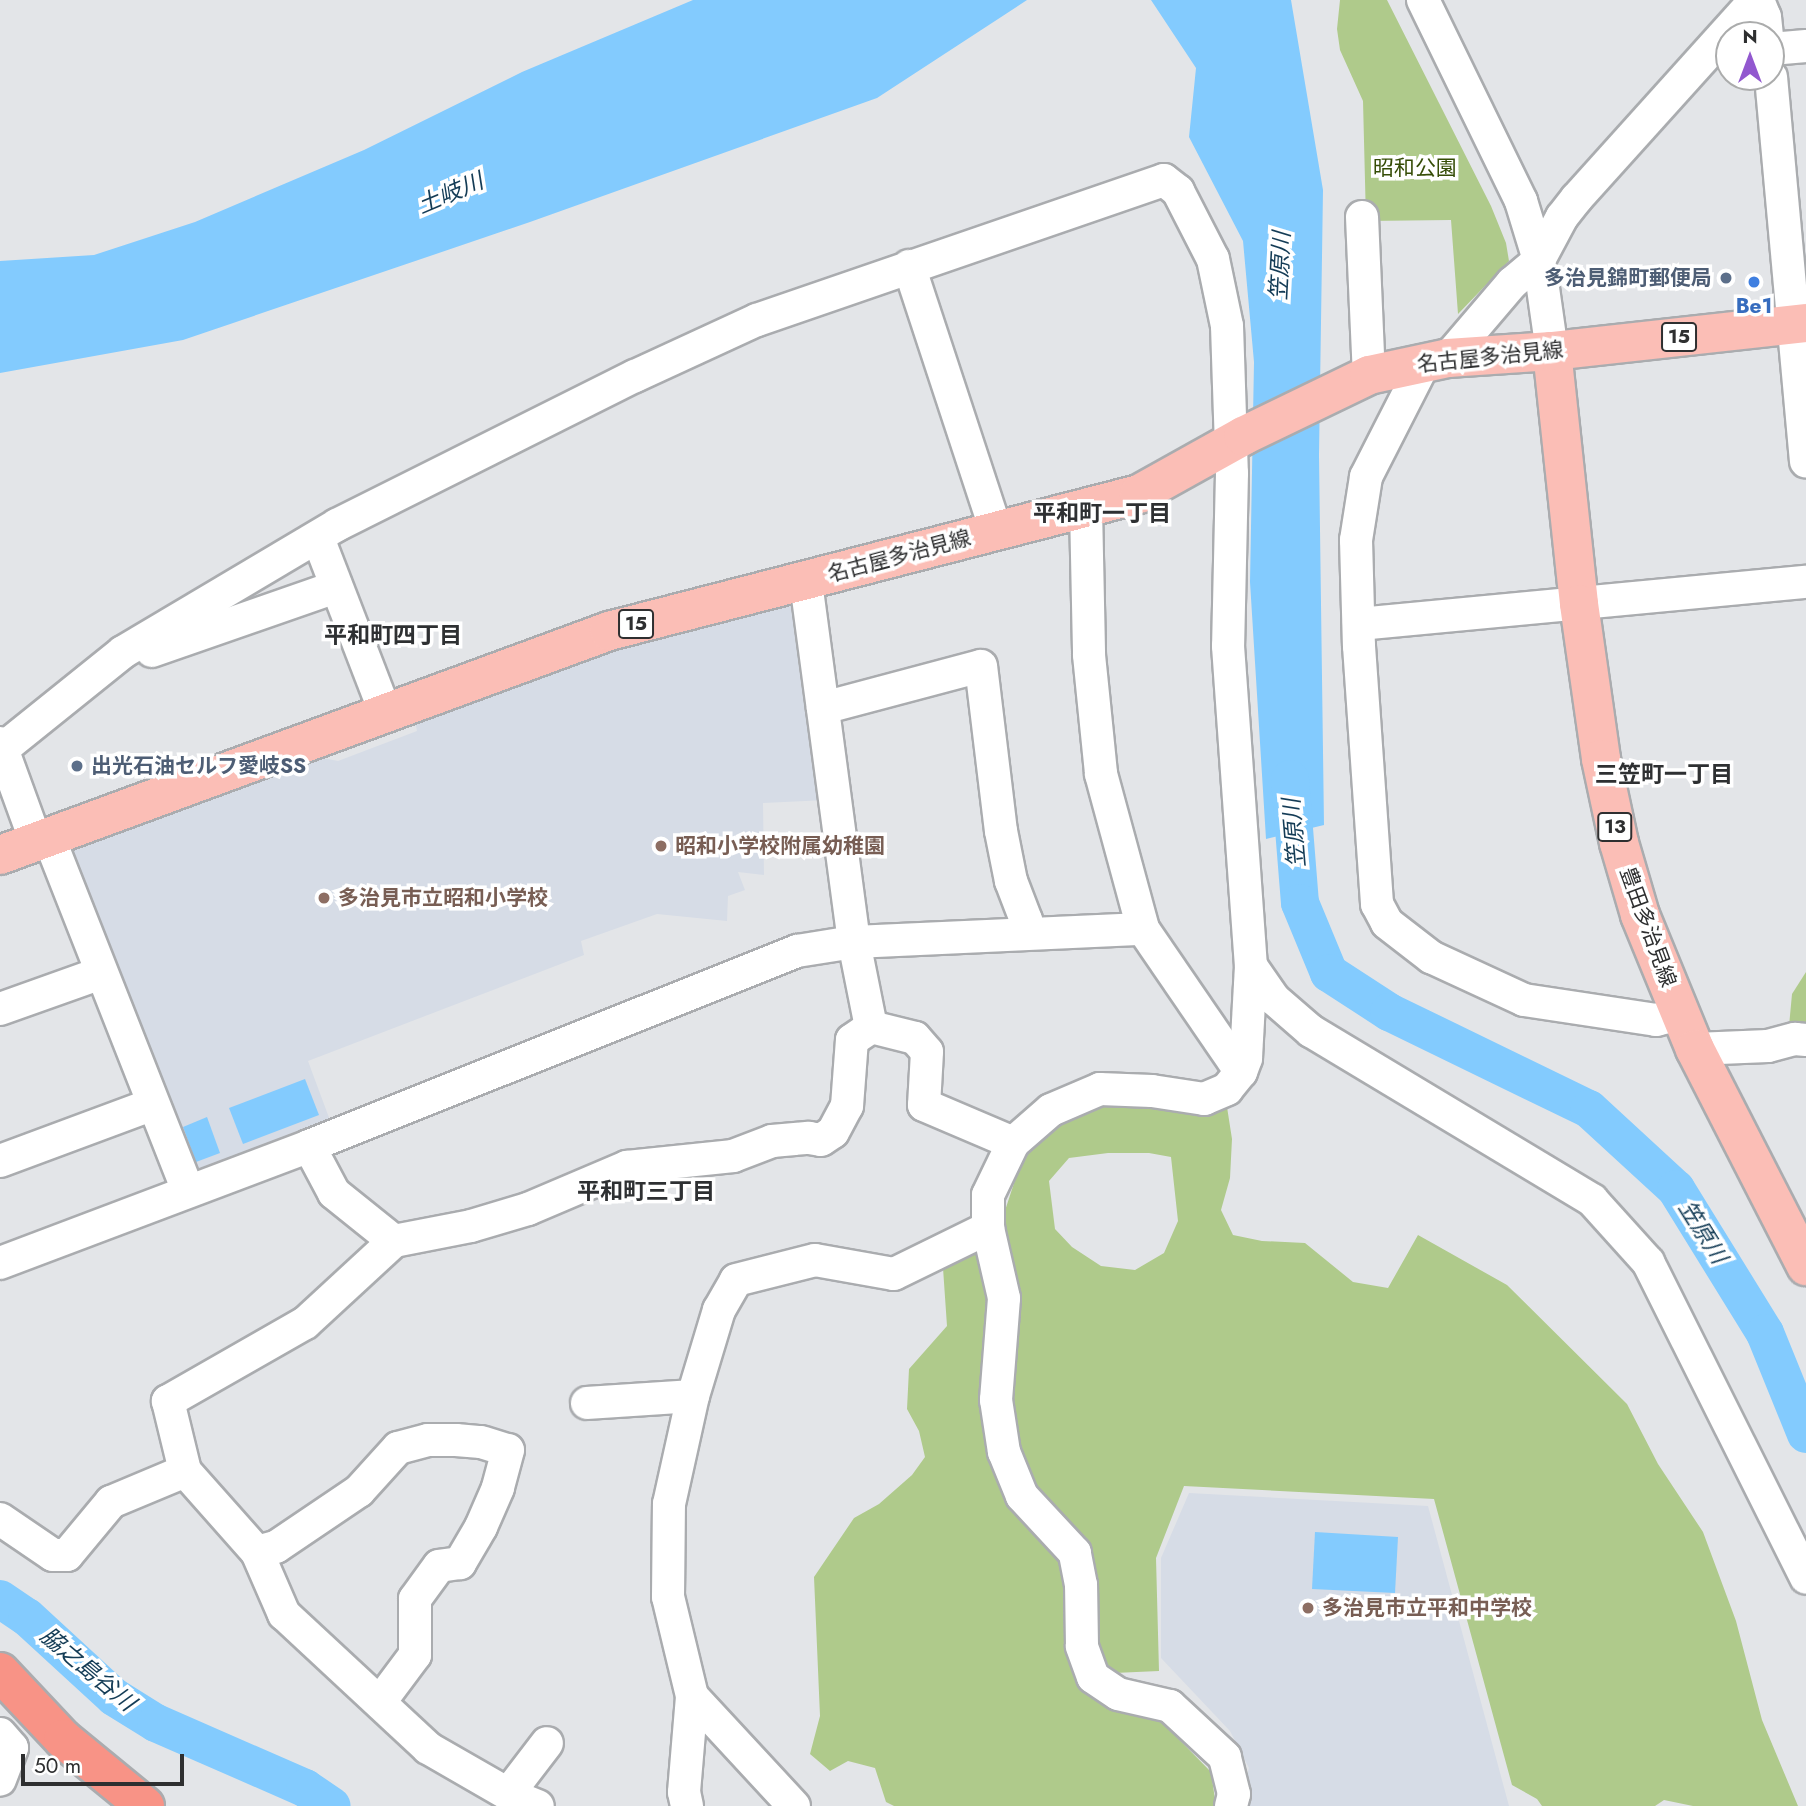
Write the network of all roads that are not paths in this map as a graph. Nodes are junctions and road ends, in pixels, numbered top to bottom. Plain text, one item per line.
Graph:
1 (1423, 0) edge
2 (1756, 0) edge
3 (1765, 21) edge
4 (1806, 46) edge
5 (1785, 48) edge
6 (1773, 91) edge
7 (1362, 217) dead end
8 (1539, 260) junction
9 (909, 266) junction
10 (1800, 323) edge
11 (1552, 351) junction
12 (1436, 360) junction
13 (1360, 379) junction
14 (1236, 441) junction
15 (1806, 461) edge
16 (1086, 508) junction
17 (996, 530) junction
18 (318, 538) junction
19 (806, 581) junction
20 (1806, 582) edge
21 (336, 587) junction
22 (1579, 604) junction
23 (1359, 624) junction
24 (123, 652) junction
25 (823, 708) junction
26 (386, 714) junction
27 (1, 747) edge
28 (42, 840) junction
29 (0, 855) edge
30 (1143, 929) junction
31 (1026, 932) junction
32 (853, 942) junction
33 (1251, 966) junction
34 (101, 973) junction
35 (0, 1009) edge
36 (1680, 1014) junction
37 (871, 1027) junction
38 (1806, 1040) edge
39 (1695, 1049) junction
40 (1241, 1072) junction
41 (153, 1104) junction
42 (1013, 1143) junction
43 (309, 1146) junction
44 (0, 1161) edge
45 (188, 1190) junction
46 (1794, 1223) edge
47 (988, 1228) junction
48 (394, 1241) junction
49 (0, 1263) edge
50 (1806, 1266) edge
51 (693, 1396) junction
52 (587, 1403) dead end
53 (185, 1471) junction
54 (0, 1519) edge
55 (257, 1552) junction
56 (1806, 1578) edge
57 (0, 1672) edge
58 (692, 1696) junction
59 (380, 1702) junction
60 (0, 1734) edge
61 (547, 1743) dead end
62 (0, 1780) edge
63 (508, 1794) junction
64 (145, 1806) edge
65 (538, 1806) edge
66 (687, 1806) edge
67 (794, 1806) edge
68 (1231, 1806) edge

1 - 8 street
2 - 3 street
2 - 8 street
4 - 5 street
6 - 10 street
7 - 13 street
8 - 11 street
8 - 12 street
9 - 14 street
9 - 17 street
9 - 18 street
10 - 11 main road, 名古屋多治見線 / 15
10 - 15 street
11 - 12 main road, 名古屋多治見線 / 15
11 - 22 main road, 豊田多治見線 / 13
12 - 13 main road, 名古屋多治見線 / 15
12 - 23 street
13 - 14 main road, 名古屋多治見線 / 15
14 - 16 main road, 名古屋多治見線 / 15
14 - 33 street
16 - 17 main road, 名古屋多治見線 / 15
16 - 30 street
17 - 19 main road, 名古屋多治見線 / 15
18 - 21 street
18 - 24 street
19 - 25 street
19 - 26 main road, 名古屋多治見線 / 15
20 - 22 street
21 - 24 street
21 - 26 street
22 - 23 street
22 - 36 main road, 豊田多治見線 / 13
23 - 36 street
24 - 27 street
25 - 31 street
25 - 32 street
26 - 28 main road, 名古屋多治見線 / 15
27 - 28 street
28 - 29 main road, 名古屋多治見線 / 15
28 - 34 street
30 - 31 street
30 - 40 street
31 - 32 street
32 - 37 street
32 - 43 street
33 - 40 street
33 - 56 street
34 - 35 street
34 - 41 street
36 - 39 main road, 豊田多治見線 / 13
37 - 42 street
37 - 48 street
38 - 39 street
39 - 46 main road, 豊田多治見線 / 13
40 - 42 street
41 - 44 street
41 - 45 street
42 - 47 street
43 - 45 street
43 - 48 street
45 - 49 street
46 - 50 main road, 豊田多治見線 / 13
47 - 51 street
47 - 68 street
48 - 53 street
51 - 52 street
51 - 58 street
53 - 54 street
53 - 55 street
55 - 59 street
55 - 59 street
57 - 64 highway
58 - 66 street
58 - 67 street
59 - 63 street
60 - 62 street
61 - 63 street
63 - 65 street

